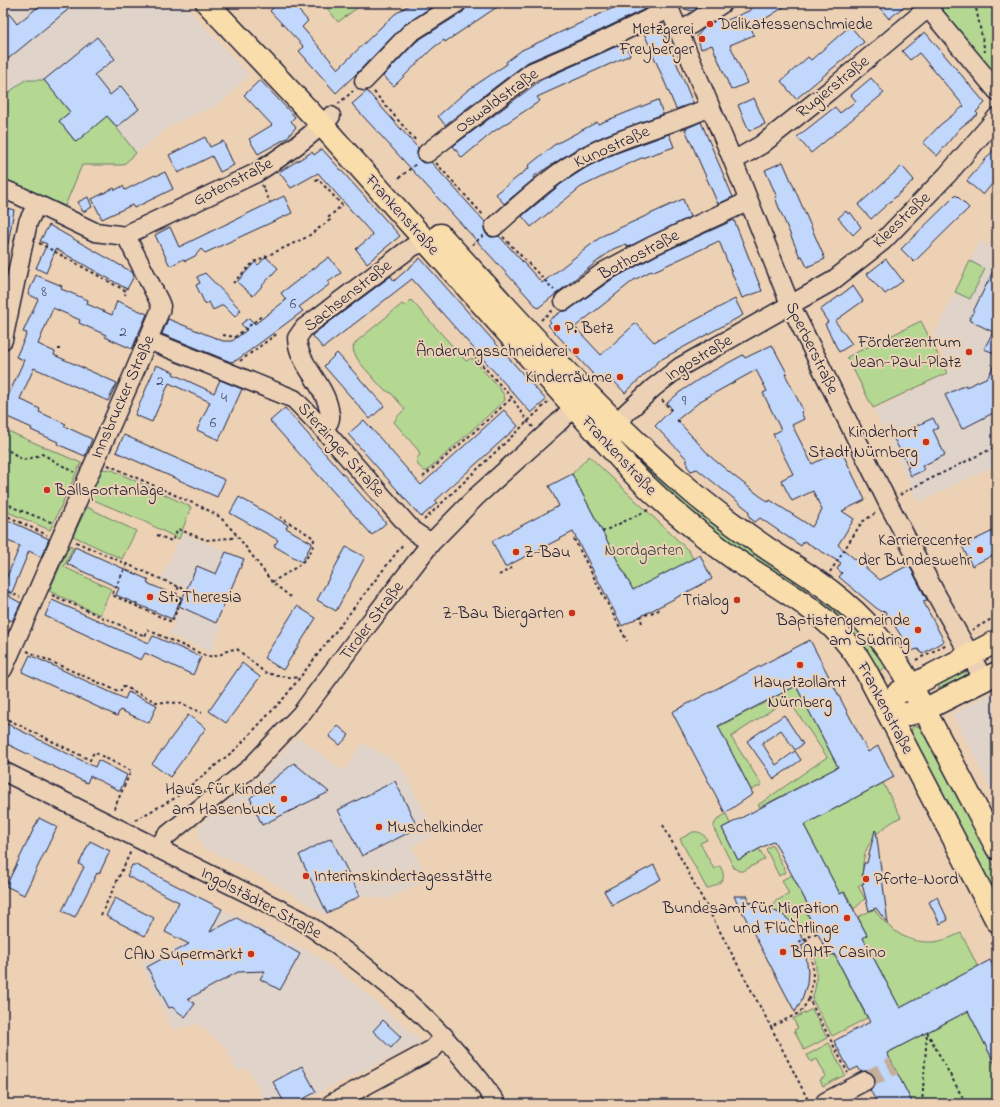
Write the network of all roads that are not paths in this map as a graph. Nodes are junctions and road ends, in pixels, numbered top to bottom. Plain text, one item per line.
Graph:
1 (207, 3) edge
2 (227, 3) edge
3 (457, 3) edge
4 (723, 3) edge
5 (926, 5) edge
6 (668, 6) edge
7 (680, 32) junction
8 (364, 81) road end
9 (997, 91) edge
10 (710, 107) junction
11 (329, 116) junction
12 (997, 117) edge
13 (427, 154) road end
14 (733, 160) junction
15 (3, 189) edge
16 (748, 201) junction
17 (37, 204) junction
18 (494, 227) road end
19 (126, 236) junction
20 (426, 242) junction
21 (564, 301) road end
22 (790, 304) junction
23 (3, 340) edge
24 (148, 340) junction
25 (580, 400) junction
26 (618, 424) junction
27 (323, 428) junction
28 (610, 449) junction
29 (431, 543) junction
30 (822, 576) junction
31 (803, 603) junction
32 (997, 641) edge
33 (970, 655) junction
34 (3, 669) edge
35 (990, 677) edge
36 (910, 686) junction
37 (924, 710) junction
38 (888, 713) junction
39 (3, 771) edge
40 (997, 848) edge
41 (158, 849) junction
42 (997, 921) edge
43 (444, 1036) junction
44 (860, 1084) tunnel mouth
45 (825, 1102) dead end
46 (331, 1104) edge
47 (498, 1104) edge

1 - 11 main road, Frankenstraße
2 - 11 main road, Frankenstraße
3 - 8 street
4 - 7 street
5 - 9 street
5 - 14 street, Rugierstraße
6 - 7 street, Sperberstraße
6 - 13 street, Oswaldstraße
7 - 10 street, Sperberstraße
10 - 14 street, Sperberstraße
10 - 18 street, Kunostraße
11 - 19 street, Gotenstraße
11 - 20 main road, Frankenstraße
11 - 25 main road, Frankenstraße
12 - 22 street, Kleestraße
14 - 16 street, Sperberstraße
15 - 17 street
16 - 21 street, Bothostraße
16 - 22 street, Sperberstraße
17 - 19 street
17 - 23 street
19 - 24 street, Innsbrucker Straße
20 - 25 main road, Frankenstraße
20 - 27 street, Sachsenstraße
22 - 26 street, Ingostraße
22 - 33 street, Sperberstraße
24 - 27 street, Sterzinger Straße
24 - 34 street, Innsbrucker Straße
25 - 26 main road, Frankenstraße
25 - 28 main road, Frankenstraße
25 - 29 street, Tiroler Straße
26 - 28 street
26 - 30 main road, Frankenstraße
27 - 29 street, Sterzinger Straße
28 - 31 main road, Frankenstraße
29 - 41 street, Tiroler Straße
30 - 31 main road
30 - 36 main road, Frankenstraße
31 - 38 main road, Frankenstraße
32 - 33 main road
33 - 35 street, Sperberstraße
33 - 36 main road
35 - 37 main road
36 - 37 main road, Frankenstraße
36 - 38 main road
37 - 38 main road
37 - 40 main road, Frankenstraße
38 - 42 main road, Frankenstraße
39 - 41 street, Ingolstädter Straße
41 - 43 street, Ingolstädter Straße
43 - 46 street
43 - 47 street, Ingolstädter Straße
44 - 45 street

